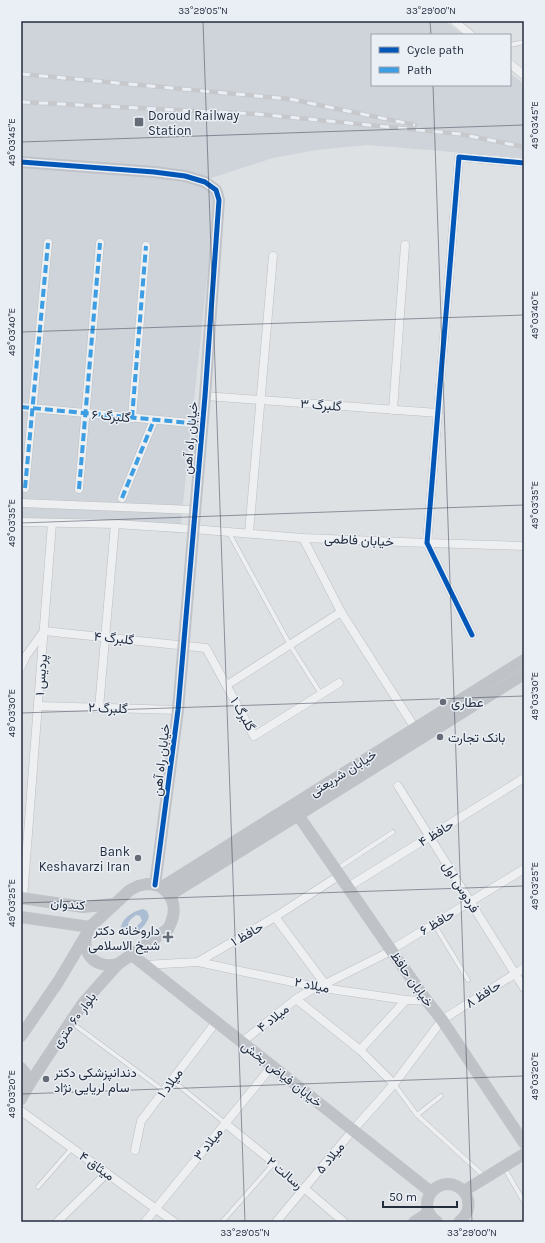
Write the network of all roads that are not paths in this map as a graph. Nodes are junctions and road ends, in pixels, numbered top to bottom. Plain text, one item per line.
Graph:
1 (454, 21) edge
2 (470, 34) edge
3 (524, 42) edge
4 (511, 45) edge
5 (511, 65) edge
6 (524, 75) edge
7 (21, 162) edge
8 (524, 163) edge
9 (48, 243) dead end
10 (100, 243) dead end
11 (405, 245) dead end
12 (146, 246) dead end
13 (273, 256) dead end
14 (205, 396) junction
15 (261, 400) junction
16 (21, 407) edge
17 (32, 408) junction
18 (393, 410) junction
19 (86, 413) junction
20 (438, 413) junction
21 (132, 418) junction
22 (154, 420) junction
23 (201, 424) junction
24 (25, 488) dead end
25 (79, 489) dead end
26 (122, 498) dead end
27 (21, 504) edge
28 (194, 510) junction
29 (21, 522) edge
30 (52, 523) junction
31 (115, 524) junction
32 (193, 529) junction
33 (229, 532) junction
34 (249, 533) junction
35 (303, 538) junction
36 (427, 543) junction
37 (524, 546) edge
38 (341, 612) junction
39 (44, 631) junction
40 (472, 635) dead end
41 (105, 637) junction
42 (290, 644) junction
43 (184, 646) junction
44 (524, 660) edge
45 (21, 667) edge
46 (524, 674) edge
47 (340, 683) dead end
48 (227, 685) junction
49 (321, 694) junction
50 (38, 706) junction
51 (99, 708) junction
52 (178, 710) junction
53 (415, 728) junction
54 (524, 778) edge
55 (398, 786) dead end
56 (298, 815) junction
57 (393, 832) dead end
58 (429, 837) junction
59 (524, 869) edge
60 (338, 872) junction
61 (348, 887) junction
62 (162, 889) junction
63 (22, 898) edge
64 (470, 902) junction
65 (114, 904) junction
66 (21, 917) edge
67 (275, 917) junction
68 (434, 924) junction
69 (88, 930) junction
70 (389, 952) junction
71 (132, 955) junction
72 (198, 962) junction
73 (118, 964) junction
74 (144, 965) junction
75 (524, 968) edge
76 (515, 974) junction
77 (468, 980) dead end
78 (326, 984) junction
79 (316, 987) junction
80 (524, 988) edge
81 (296, 999) junction
82 (406, 1000) junction
83 (427, 1001) junction
84 (442, 1020) junction
85 (70, 1021) junction
86 (216, 1022) junction
87 (21, 1036) edge
88 (242, 1042) junction
89 (360, 1050) junction
90 (272, 1066) junction
91 (21, 1068) edge
92 (172, 1080) junction
93 (30, 1083) junction
94 (394, 1084) junction
95 (164, 1091) junction
96 (441, 1096) dead end
97 (21, 1099) edge
98 (21, 1111) edge
99 (417, 1115) junction
100 (225, 1123) junction
101 (353, 1130) junction
102 (72, 1148) junction
103 (135, 1150) dead end
104 (524, 1153) edge
105 (274, 1163) joint
106 (504, 1167) junction
107 (107, 1173) junction
108 (486, 1177) junction
109 (38, 1187) dead end
110 (304, 1188) junction
111 (464, 1191) junction
112 (431, 1192) junction
113 (524, 1202) edge
114 (156, 1209) junction
115 (428, 1213) junction
116 (61, 1220) edge
117 (465, 1221) edge
118 (145, 1222) edge
119 (174, 1222) edge
120 (222, 1222) edge
121 (276, 1222) edge
122 (344, 1222) edge
123 (414, 1222) edge
124 (437, 1222) edge

1 - 2 street
3 - 4 lane
5 - 6 street
7 - 14 street, خیابان راه آهن
8 - 20 street
9 - 17 street
10 - 19 street
11 - 18 street
12 - 21 street
13 - 15 street
14 - 15 street, گلبرگ ۳
14 - 23 street, خیابان راه آهن
15 - 18 street, گلبرگ ۳
15 - 34 street
16 - 17 street, گلبرگ ۶
17 - 19 street, گلبرگ ۶
17 - 24 street
18 - 20 street, گلبرگ ۳
19 - 21 street, گلبرگ ۶
19 - 25 street
20 - 36 street
21 - 22 street, گلبرگ ۶
22 - 23 street, گلبرگ ۶
22 - 26 street
23 - 28 street, خیابان راه آهن
27 - 28 street
28 - 32 street, خیابان راه آهن
29 - 30 street, خیابان فاطمی
30 - 31 street, خیابان فاطمی
30 - 39 street, پردیس ۱
31 - 32 street, خیابان فاطمی
31 - 41 street
32 - 33 street, خیابان فاطمی
32 - 43 street, خیابان راه آهن
33 - 34 street, خیابان فاطمی
33 - 42 lane
34 - 35 street, خیابان فاطمی
35 - 36 street, خیابان فاطمی
35 - 38 street
36 - 37 street, خیابان فاطمی
36 - 40 street
38 - 42 street
38 - 53 street
39 - 41 street, گلبرگ ۴
39 - 45 street
39 - 50 street, پردیس ۱
41 - 43 street, گلبرگ ۴
41 - 51 street
42 - 48 street
42 - 49 lane
43 - 48 street, گلبرگ ۱
43 - 52 street, خیابان راه آهن
44 - 53 street, خیابان شریعتی
46 - 56 street, خیابان شریعتی
47 - 49 street, گلبرگ ۱
48 - 49 street, گلبرگ ۱
50 - 51 street, گلبرگ ۲
50 - 63 street, پردیس ۱
51 - 52 street, گلبرگ ۲
52 - 62 street, خیابان راه آهن
53 - 62 street, خیابان شریعتی
54 - 58 street, حافظ ۴
55 - 58 street, فردوس اول
56 - 60 street, خیابان حافظ
56 - 62 street, خیابان شریعتی
57 - 60 lane
58 - 61 street, حافظ ۴
58 - 64 street, فردوس اول
59 - 64 street, حافظ ۶
60 - 61 street, خیابان حافظ
60 - 67 street, حافظ ۱
61 - 70 street, خیابان حافظ
62 - 65 street
62 - 71 street, بلوار ۶۰ متری
63 - 65 street, کندوان
64 - 68 street, حافظ ۶
64 - 76 street, فردوس اول
65 - 69 street
66 - 69 street, کندوان
67 - 72 street, حافظ ۱
67 - 78 street
68 - 70 street, حافظ ۶
68 - 77 lane
69 - 73 street
69 - 87 street
70 - 78 street, حافظ ۶
70 - 83 street, خیابان حافظ
71 - 73 street, بلوار ۶۰ متری
71 - 74 street, خیابان فیاض بخش
72 - 74 street, حافظ ۱
72 - 79 street, میلاد ۲
73 - 85 street, بلوار ۶۰ متری
74 - 86 street, خیابان فیاض بخش
75 - 76 street, حافظ ۸
76 - 80 street, فردوس اول
76 - 84 street, حافظ ۸
78 - 79 street, میلاد ۴
79 - 81 street, میلاد ۴
79 - 82 street, میلاد ۲
81 - 88 street, میلاد ۴
81 - 89 street
82 - 83 street, میلاد ۲
82 - 89 street
83 - 84 street, خیابان حافظ
84 - 94 street, میلاد ۵
84 - 104 street, خیابان حافظ
85 - 93 street, بلوار ۶۰ متری
85 - 95 lane
86 - 88 street, خیابان فیاض بخش
86 - 92 street, میلاد ۱
88 - 90 street, خیابان فیاض بخش
89 - 94 street
90 - 100 street, میلاد ۳
90 - 101 street, خیابان فیاض بخش
91 - 93 street
92 - 95 street, میلاد ۱
92 - 100 lane
93 - 97 street, بلوار ۶۰ متری
94 - 99 lane
94 - 101 street, میلاد ۵
95 - 103 street, میلاد ۱
96 - 99 lane
98 - 102 street, میثاق ۴
99 - 108 lane
100 - 105 street, رسالت ۲
100 - 114 street, میلاد ۳
101 - 110 street, میلاد ۵
101 - 112 street, خیابان فیاض بخش
102 - 107 street, میثاق ۴
102 - 109 lane
104 - 106 street
105 - 120 lane
106 - 108 street
106 - 113 lane
107 - 114 street, میثاق ۴
107 - 116 street
108 - 111 street
110 - 121 street, میلاد ۵
110 - 122 street, رسالت ۲
111 - 112 street
111 - 117 street
112 - 115 street
114 - 118 street, میلاد ۳
114 - 119 street, میثاق ۴
115 - 123 street
115 - 124 street

